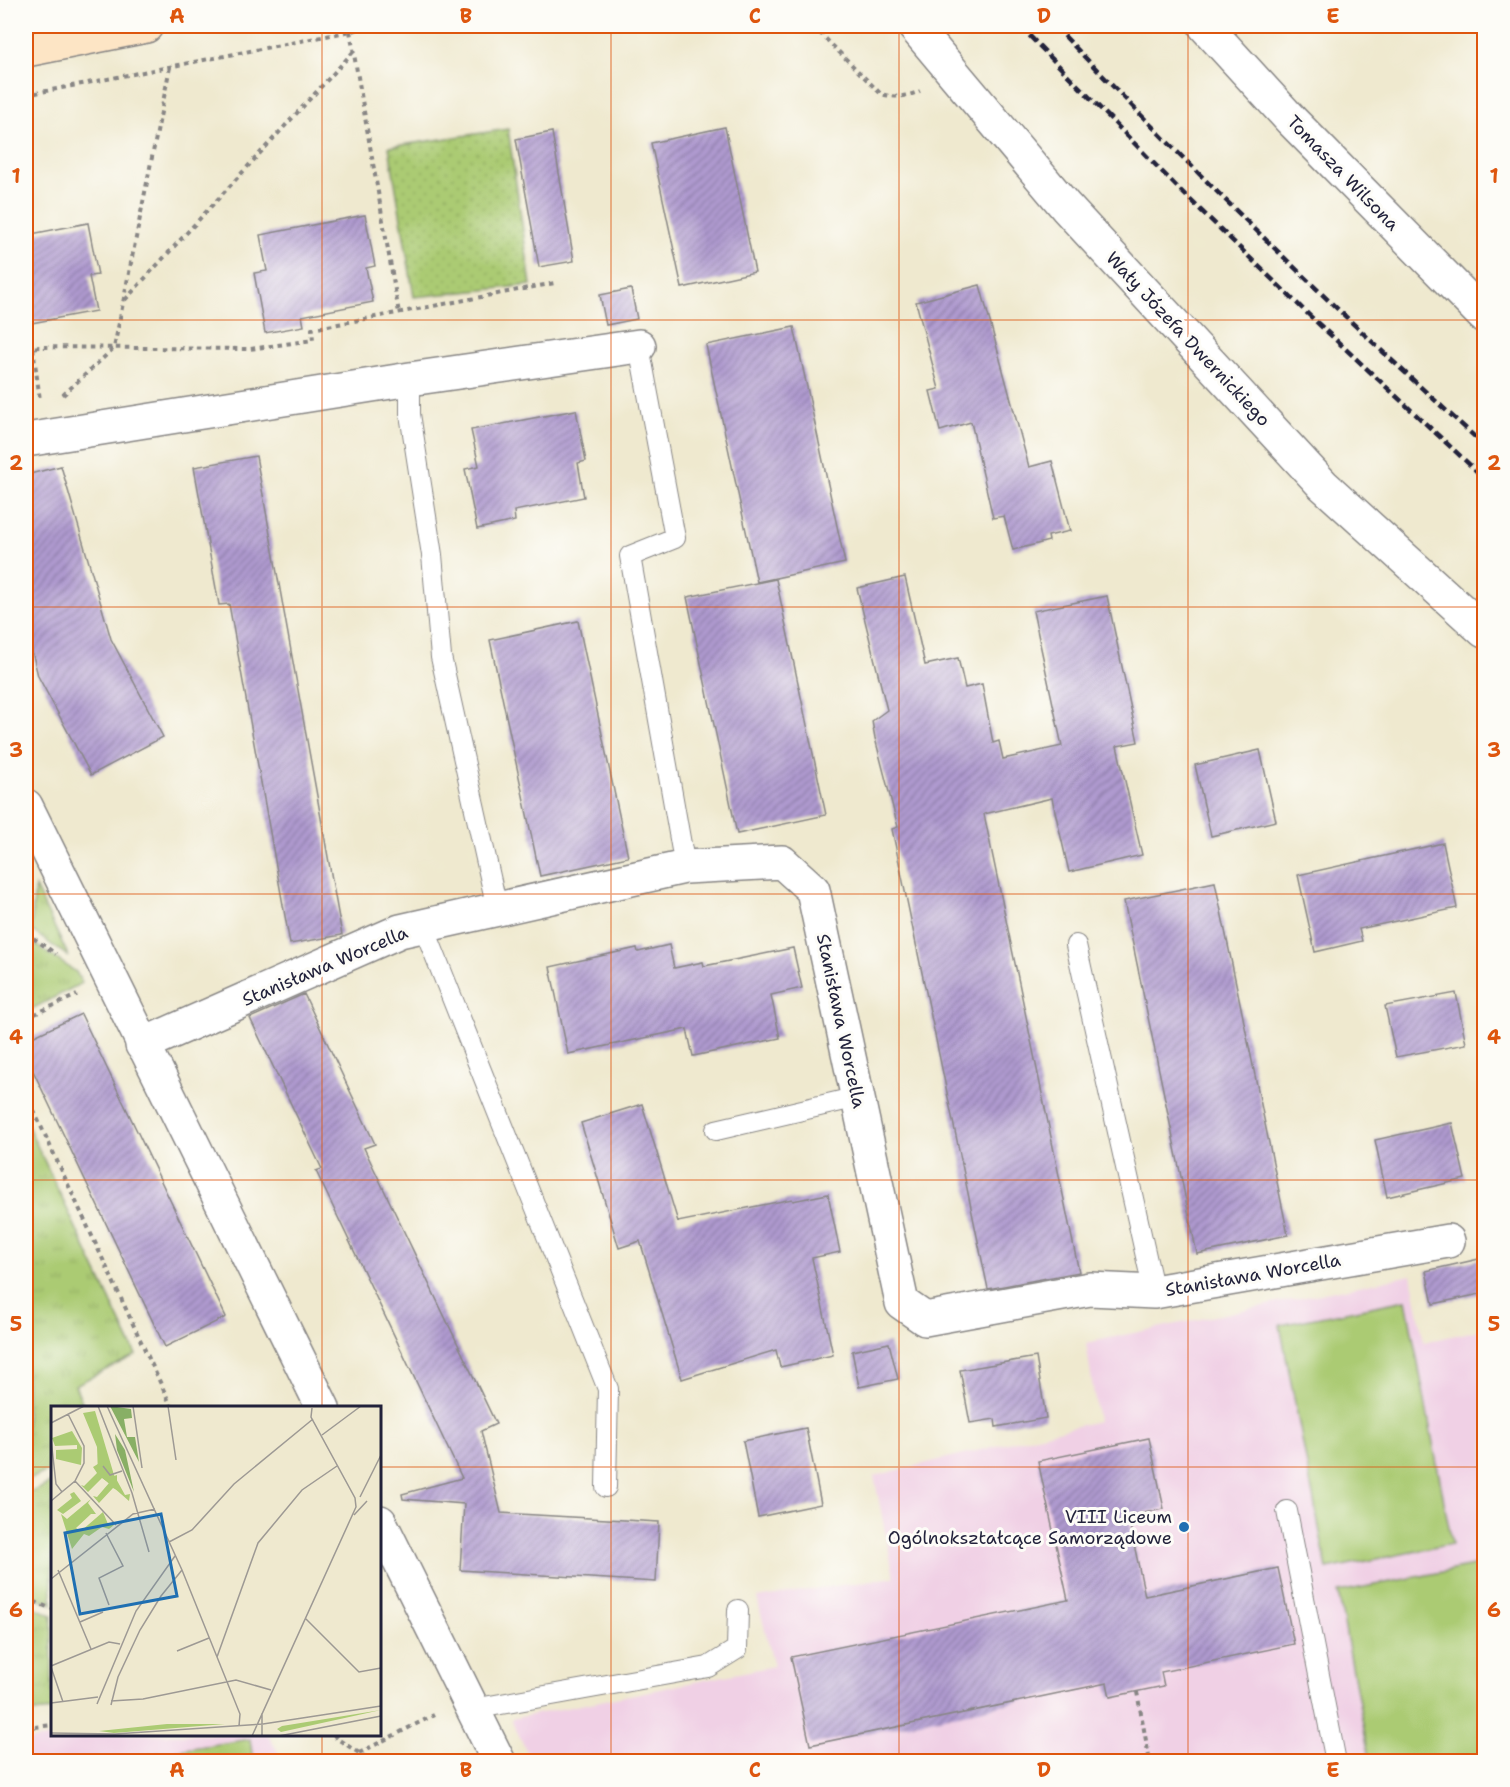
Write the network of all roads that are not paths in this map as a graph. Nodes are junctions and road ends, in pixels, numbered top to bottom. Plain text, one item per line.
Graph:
1 (146, 26) edge
2 (914, 26) edge
3 (1204, 26) edge
4 (26, 50) edge
5 (1485, 316) edge
6 (639, 346) joint
7 (410, 379) junction
8 (26, 440) edge
9 (1485, 631) edge
10 (29, 823) edge
11 (685, 867) junction
12 (497, 908) junction
13 (423, 925) junction
14 (1076, 945) dead end
15 (142, 1045) junction
16 (858, 1097) junction
17 (717, 1130) dead end
18 (1449, 1241) dead end
19 (1154, 1292) junction
20 (322, 1406) edge
21 (606, 1487) dead end
22 (1287, 1511) dead end
23 (381, 1524) edge
24 (738, 1610) dead end
25 (473, 1709) junction
26 (499, 1761) edge
27 (1336, 1761) edge

1 - 4 street
2 - 9 street, Wały Józefa Dwernickiego
3 - 5 street, Tomasza Wilsona
6 - 7 street
6 - 11 lane
7 - 8 street
7 - 12 lane
10 - 15 street
11 - 12 street, Stanisława Worcella
11 - 16 street, Stanisława Worcella
12 - 13 street, Stanisława Worcella
13 - 15 street, Stanisława Worcella
13 - 21 lane
14 - 19 lane
15 - 20 street
16 - 17 lane
16 - 19 street, Stanisława Worcella
18 - 19 street, Stanisława Worcella
22 - 27 lane
23 - 25 street
24 - 25 lane
25 - 26 street

